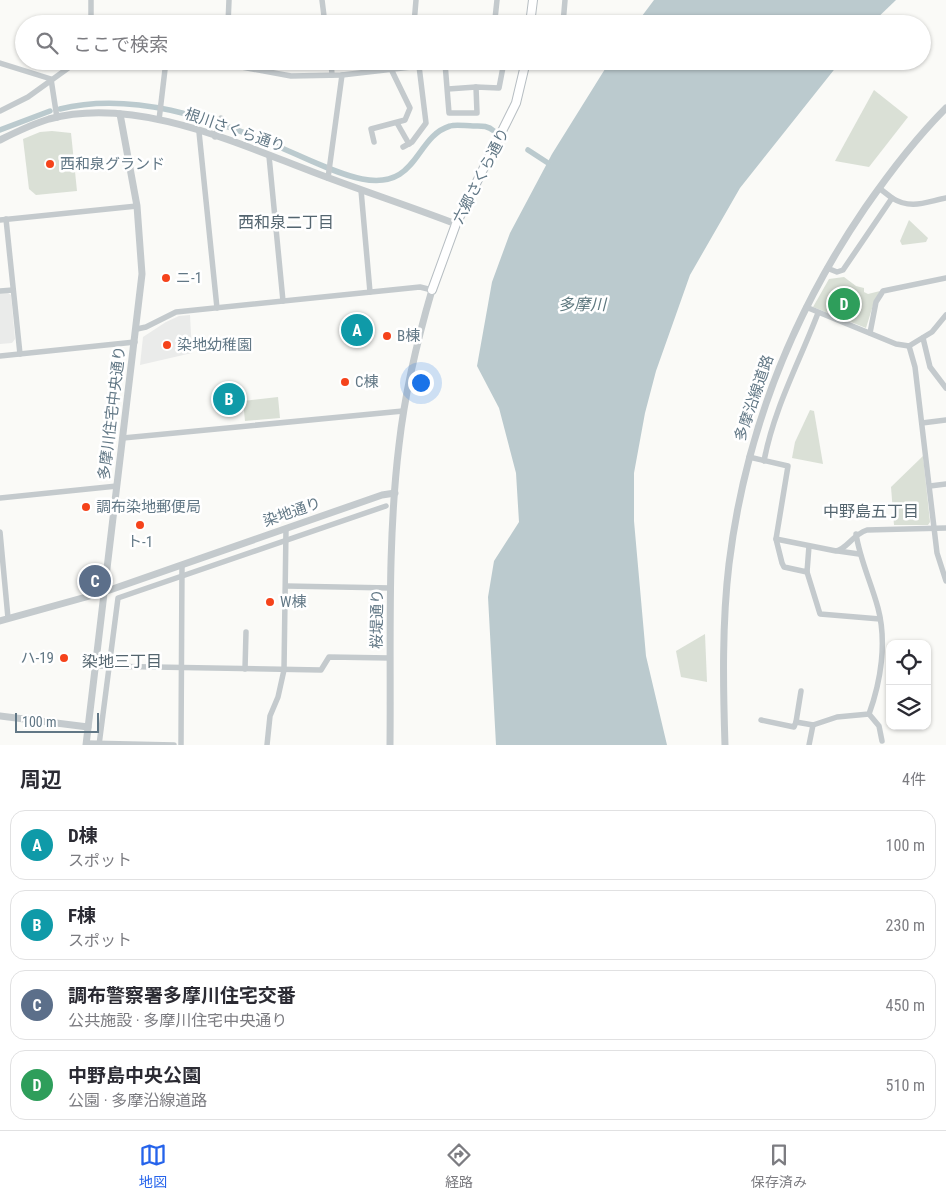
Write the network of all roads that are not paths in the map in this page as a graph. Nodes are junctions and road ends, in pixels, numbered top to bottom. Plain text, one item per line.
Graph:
1 (91, 0) edge
2 (229, 0) edge
3 (322, 0) edge
4 (416, 0) edge
5 (497, 0) edge
6 (533, 0) edge
7 (565, 0) edge
8 (91, 15) edge
9 (228, 15) edge
10 (324, 15) edge
11 (414, 15) edge
12 (495, 15) edge
13 (531, 15) edge
14 (564, 15) edge
15 (0, 63) edge
16 (15, 68) edge
17 (22, 70) edge
18 (66, 70) edge
19 (165, 70) edge
20 (261, 70) edge
21 (332, 70) edge
22 (383, 70) edge
23 (391, 70) edge
24 (417, 70) edge
25 (446, 70) edge
26 (502, 70) edge
27 (524, 70) edge
28 (332, 75) junction
29 (342, 75) junction
30 (51, 79) junction
31 (476, 87) junction
32 (448, 89) junction
33 (946, 108) edge
34 (0, 111) edge
35 (120, 114) junction
36 (159, 116) junction
37 (57, 118) junction
38 (220, 122) dead end
39 (398, 123) junction
40 (199, 132) junction
41 (215, 137) junction
42 (0, 140) edge
43 (374, 142) dead end
44 (269, 156) junction
45 (329, 175) junction
46 (879, 188) junction
47 (361, 190) junction
48 (892, 198) junction
49 (946, 198) edge
50 (137, 206) junction
51 (3, 219) edge
52 (456, 224) junction
53 (827, 268) junction
54 (946, 278) edge
55 (13, 290) junction
56 (432, 290) junction
57 (0, 291) edge
58 (370, 292) junction
59 (283, 301) junction
60 (806, 307) junction
61 (217, 308) junction
62 (818, 313) junction
63 (946, 315) edge
64 (137, 329) junction
65 (870, 333) junction
66 (923, 338) junction
67 (135, 342) junction
68 (909, 346) junction
69 (20, 354) junction
70 (0, 356) edge
71 (946, 388) edge
72 (403, 411) junction
73 (946, 420) edge
74 (922, 423) junction
75 (123, 438) junction
76 (749, 458) junction
77 (764, 461) junction
78 (946, 484) edge
79 (117, 486) junction
80 (930, 486) junction
81 (395, 493) junction
82 (0, 498) edge
83 (386, 506) dead end
84 (934, 528) junction
85 (946, 528) edge
86 (286, 529) junction
87 (0, 532) edge
88 (856, 534) junction
89 (776, 539) junction
90 (287, 540) junction
91 (809, 546) junction
92 (836, 551) junction
93 (859, 554) junction
94 (182, 565) junction
95 (807, 572) junction
96 (184, 575) junction
97 (946, 581) edge
98 (286, 586) junction
99 (391, 588) junction
100 (104, 592) junction
101 (8, 618) junction
102 (880, 619) junction
103 (0, 621) edge
104 (246, 632) dead end
105 (390, 658) junction
106 (95, 666) junction
107 (108, 666) junction
108 (183, 668) junction
109 (245, 669) junction
110 (284, 670) junction
111 (801, 691) dead end
112 (870, 714) junction
113 (0, 716) edge
114 (761, 720) dead end
115 (796, 722) junction
116 (813, 725) junction
117 (88, 727) junction
118 (882, 741) dead end
119 (86, 744) edge
120 (99, 744) edge
121 (174, 745) edge
122 (181, 745) edge
123 (267, 745) edge
124 (390, 745) edge
125 (725, 745) edge
126 (809, 745) edge

1 - 8 street
2 - 9 street
3 - 10 street
4 - 11 street
5 - 12 street
6 - 13 main road
7 - 14 street
15 - 16 street
17 - 30 street
18 - 30 street
19 - 36 street
20 - 28 street
21 - 28 street
22 - 29 street
23 - 39 street
24 - 39 street
25 - 32 street
26 - 31 street
27 - 52 main road, 六郷さくら通り
28 - 29 street
29 - 45 street
30 - 34 street
30 - 37 street
31 - 32 street
31 - 32 street
33 - 46 street, 多摩沿線道路
35 - 36 street, 根川さくら通り
35 - 37 street, 根川さくら通り
35 - 50 street, 多摩川住宅中央通り
36 - 40 street, 根川さくら通り
37 - 42 street, 根川さくら通り
38 - 41 street
39 - 43 street
40 - 41 street, 根川さくら通り
40 - 61 street
41 - 44 street, 根川さくら通り
44 - 45 street, 根川さくら通り
44 - 59 street
45 - 47 street, 根川さくら通り
46 - 48 street
46 - 53 street, 多摩沿線道路
47 - 52 street, 根川さくら通り
47 - 58 street
48 - 49 street
48 - 53 street
50 - 51 street
50 - 64 street, 多摩川住宅中央通り
51 - 55 street
52 - 56 main road, 六郷さくら通り
53 - 60 street, 多摩沿線道路
54 - 65 street
55 - 57 street
55 - 69 street
56 - 58 street
56 - 72 street
58 - 59 street
59 - 61 street
60 - 62 street
60 - 76 street, 多摩沿線道路
61 - 64 street
62 - 65 street
62 - 77 street
63 - 66 street
64 - 67 street, 多摩川住宅中央通り
65 - 68 street
66 - 68 street
66 - 71 street
67 - 69 street
67 - 75 street, 多摩川住宅中央通り
68 - 74 street
69 - 70 street
72 - 75 street
72 - 81 street
73 - 74 street
74 - 80 street
75 - 79 street, 多摩川住宅中央通り
76 - 77 street
76 - 125 street, 多摩沿線道路
77 - 89 street
78 - 80 street
79 - 82 street
79 - 100 street, 多摩川住宅中央通り
80 - 84 street
81 - 86 street, 染地通り
81 - 99 street, 桜堤通り
83 - 90 street
84 - 85 street
84 - 88 street
84 - 97 street
86 - 90 street
86 - 94 street, 染地通り
87 - 101 street
88 - 92 street
88 - 93 street
89 - 91 street
89 - 95 street
90 - 96 street
90 - 98 street
91 - 92 street
91 - 95 street
92 - 93 street
93 - 102 street
94 - 96 street
94 - 100 street, 染地通り
95 - 102 street
96 - 107 street
96 - 108 street
98 - 99 street
98 - 110 street
99 - 105 street, 桜堤通り
100 - 101 street, 染地通り
100 - 106 street, 多摩川住宅中央通り
101 - 103 street, 染地通り
102 - 112 street
104 - 109 street
105 - 110 street
105 - 124 street, 桜堤通り
106 - 107 street
106 - 117 street, 多摩川住宅中央通り
107 - 108 street
107 - 120 street
108 - 109 street
108 - 122 street
109 - 110 street
110 - 123 street
111 - 115 street
112 - 116 street
112 - 118 street
113 - 117 street
114 - 115 street
115 - 116 street
116 - 126 street
117 - 119 street, 多摩川住宅中央通り
119 - 120 street
120 - 121 street

